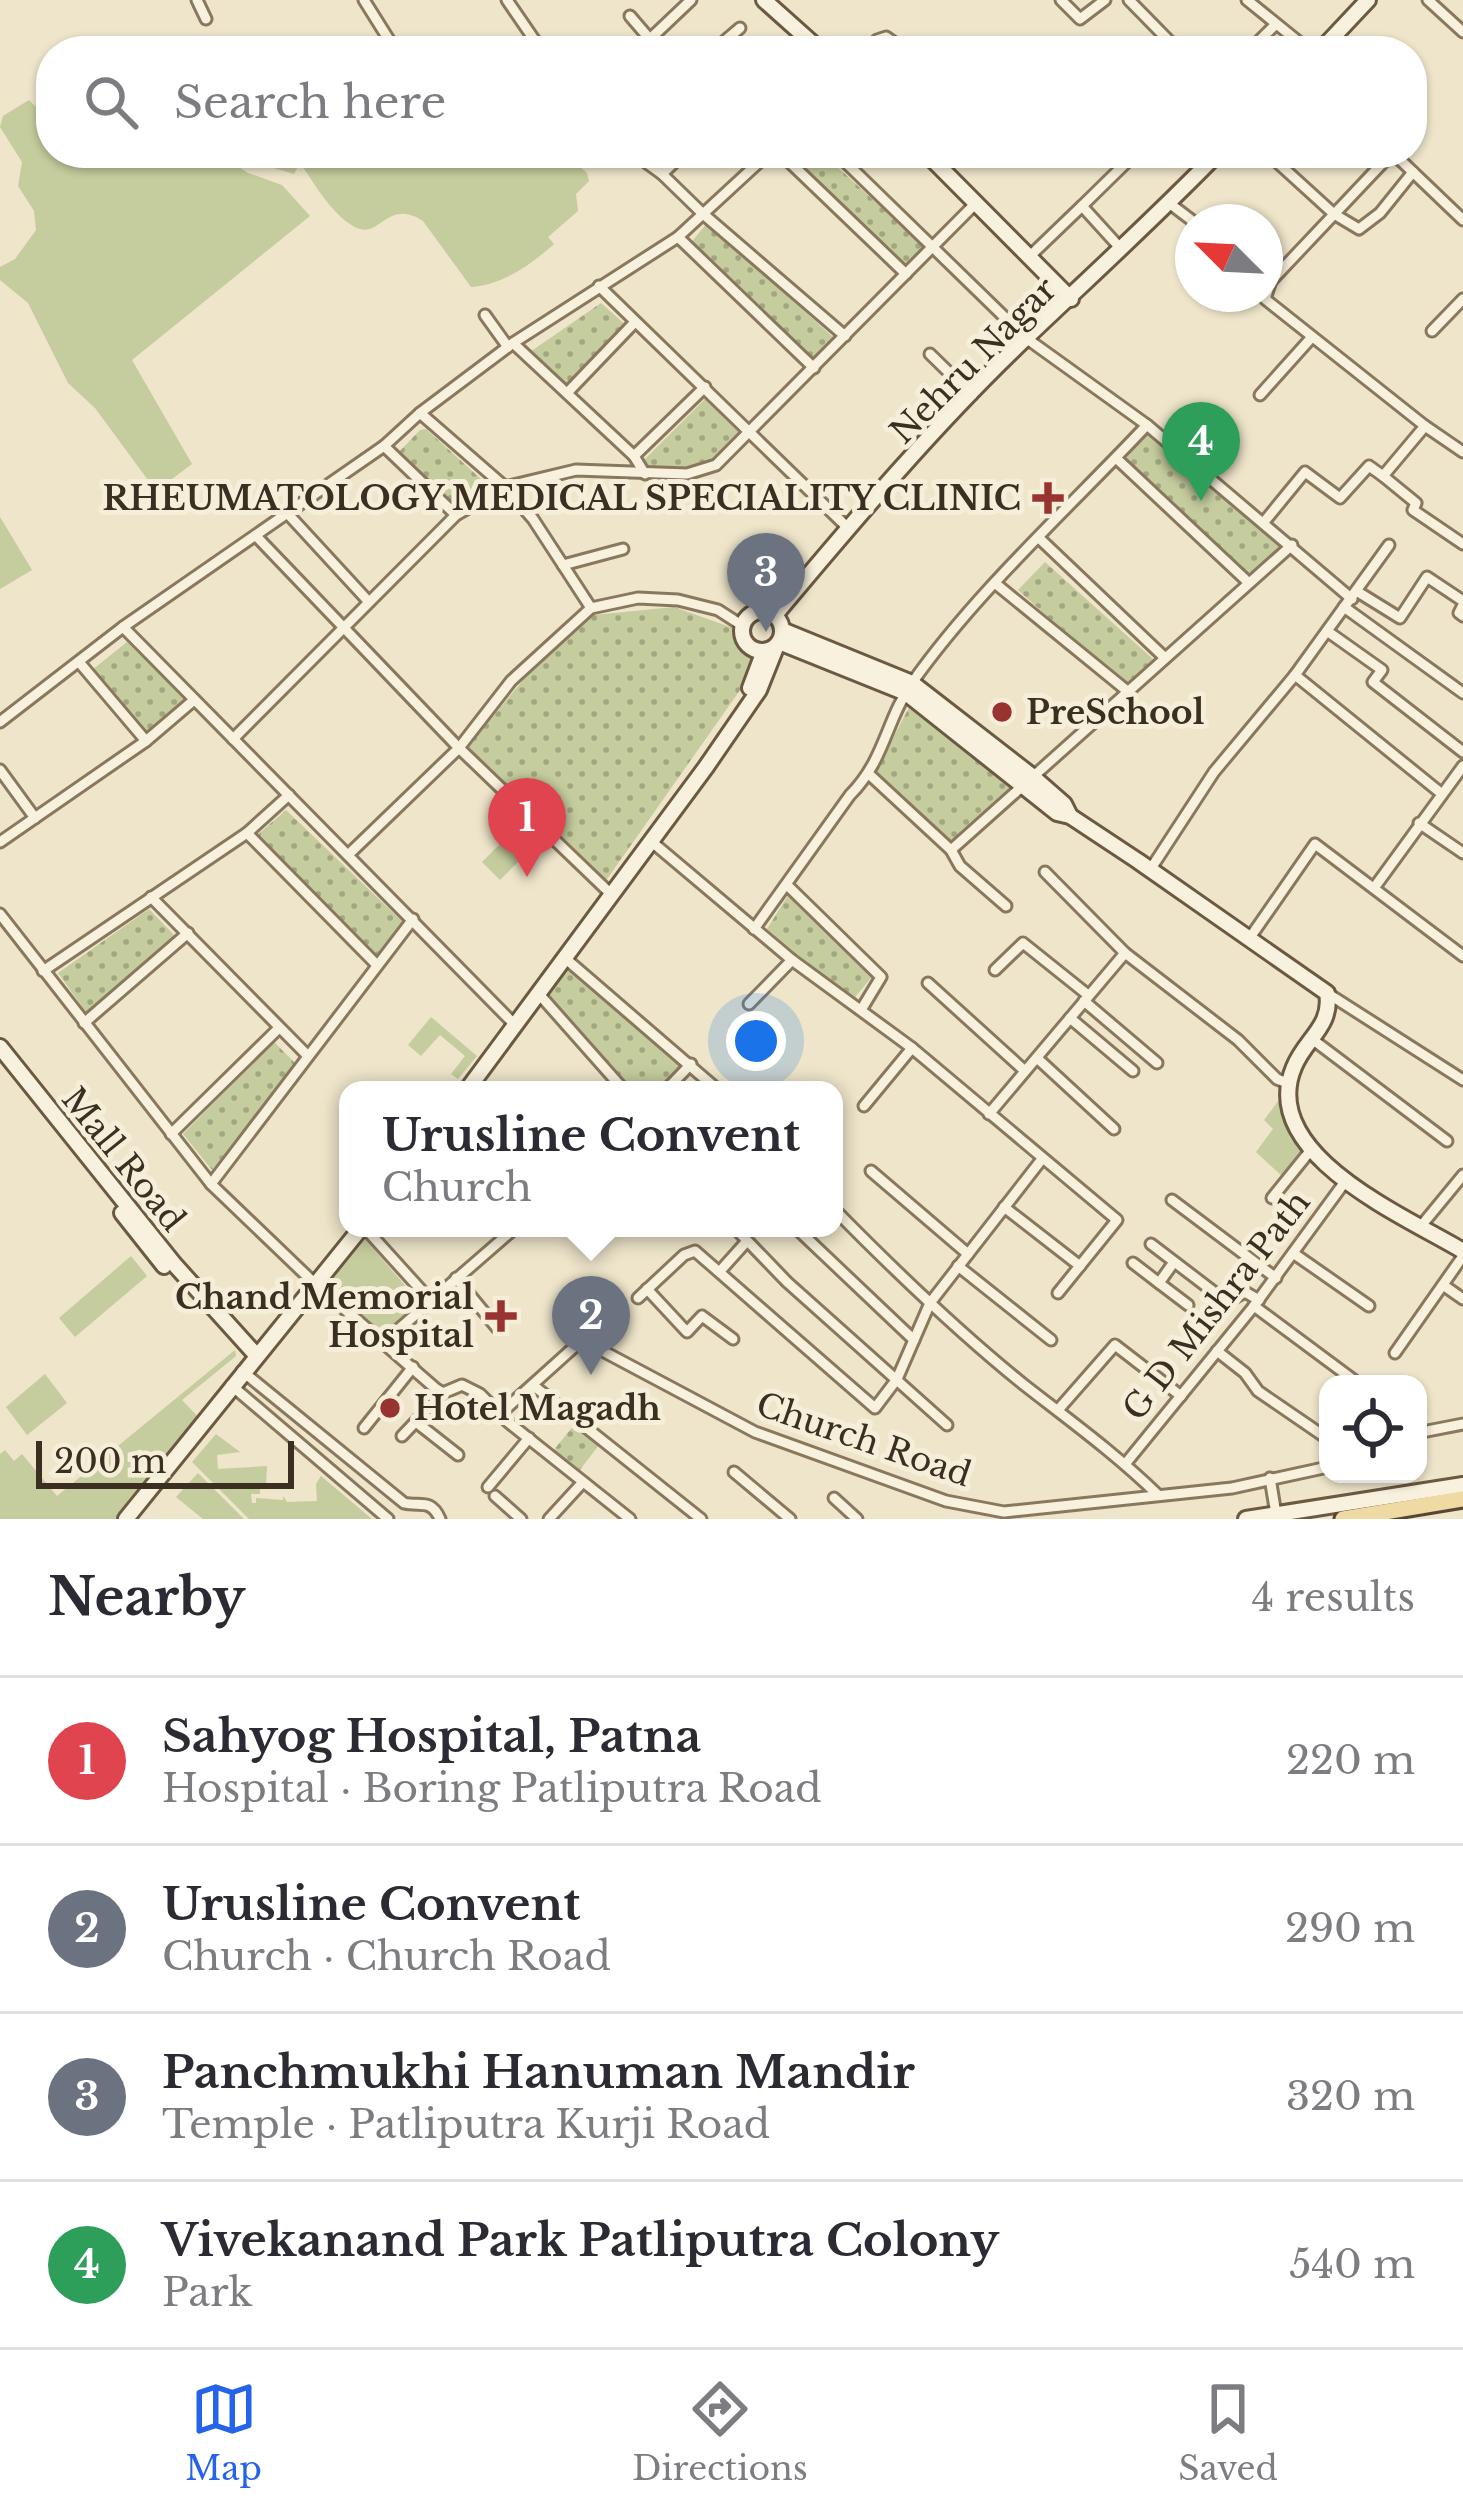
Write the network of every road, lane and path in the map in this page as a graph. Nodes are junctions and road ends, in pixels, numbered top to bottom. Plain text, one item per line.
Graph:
1 (197, 0) edge
2 (364, 0) edge
3 (507, 0) edge
4 (691, 0) edge
5 (764, 0) edge
6 (1061, 0) edge
7 (1105, 0) edge
8 (1129, 0) edge
9 (1247, 0) edge
10 (1368, 0) edge
11 (1428, 0) edge
12 (630, 16) dead end
13 (206, 19) dead end
14 (1276, 24) junction
15 (740, 28) dead end
16 (1463, 32) edge
17 (387, 36) edge
18 (530, 36) edge
19 (647, 36) edge
20 (653, 36) edge
21 (731, 36) edge
22 (804, 36) edge
23 (1164, 36) edge
24 (1264, 36) edge
25 (1291, 36) edge
26 (1338, 36) edge
27 (654, 168) edge
28 (668, 168) edge
29 (753, 168) edge
30 (796, 168) edge
31 (851, 168) edge
32 (940, 168) edge
33 (1121, 168) edge
34 (1198, 168) edge
35 (1284, 168) edge
36 (1378, 168) edge
37 (1409, 168) edge
38 (1413, 172) junction
39 (662, 174) junction
40 (1169, 203) junction
41 (975, 204) junction
42 (1082, 206) junction
43 (1175, 208) edge
44 (702, 213) junction
45 (1334, 214) junction
46 (1463, 220) edge
47 (678, 237) junction
48 (932, 248) junction
49 (1122, 250) junction
50 (1029, 257) junction
51 (1283, 264) edge
52 (906, 274) junction
53 (599, 286) junction
54 (1071, 299) junction
55 (1463, 299) edge
56 (1281, 312) edge
57 (485, 315) dead end
58 (635, 322) junction
59 (1432, 331) dead end
60 (845, 336) junction
61 (1312, 337) junction
62 (1026, 338) junction
63 (510, 345) junction
64 (930, 354) dead end
65 (814, 368) junction
66 (705, 387) junction
67 (567, 393) junction
68 (972, 395) junction
69 (1261, 395) dead end
70 (420, 413) junction
71 (1147, 425) junction
72 (1425, 426) junction
73 (751, 434) junction
74 (384, 446) junction
75 (1463, 452) edge
76 (634, 455) junction
77 (1116, 458) junction
78 (645, 475) junction
79 (1383, 476) junction
80 (505, 488) junction
81 (288, 514) junction
82 (456, 515) junction
83 (1264, 522) junction
84 (848, 528) junction
85 (257, 537) junction
86 (1039, 538) junction
87 (1463, 544) edge
88 (1292, 545) junction
89 (1389, 545) dead end
90 (623, 549) dead end
91 (563, 565) junction
92 (1249, 583) junction
93 (996, 584) junction
94 (1351, 599) junction
95 (369, 602) junction
96 (1463, 603) edge
97 (591, 608) junction
98 (775, 615) junction
99 (1463, 616) edge
100 (743, 626) junction
101 (123, 627) junction
102 (343, 629) junction
103 (1327, 631) junction
104 (775, 642) junction
105 (1164, 657) junction
106 (80, 662) junction
107 (1295, 675) junction
108 (909, 688) junction
109 (1126, 691) junction
110 (1463, 693) edge
111 (194, 700) junction
112 (0, 722) edge
113 (232, 739) junction
114 (146, 741) junction
115 (459, 748) junction
116 (1463, 752) edge
117 (703, 764) junction
118 (1463, 766) edge
119 (0, 770) edge
120 (869, 775) junction
121 (1028, 780) junction
122 (1442, 794) junction
123 (289, 795) junction
124 (35, 818) junction
125 (1419, 823) junction
126 (247, 833) junction
127 (0, 842) edge
128 (652, 842) junction
129 (951, 850) junction
130 (1463, 854) edge
131 (348, 855) junction
132 (1150, 870) junction
133 (1045, 872) dead end
134 (787, 885) junction
135 (1374, 888) junction
136 (610, 893) junction
137 (151, 897) junction
138 (1006, 906) dead end
139 (0, 914) edge
140 (412, 920) junction
141 (754, 929) junction
142 (188, 933) junction
143 (1249, 940) junction
144 (1125, 952) junction
145 (1463, 956) edge
146 (566, 959) junction
147 (792, 960) junction
148 (377, 965) junction
149 (995, 970) dead end
150 (43, 971) junction
151 (928, 983) dead end
152 (1327, 993) junction
153 (539, 994) junction
154 (1086, 998) junction
155 (749, 1004) dead end
156 (861, 1010) junction
157 (1070, 1018) junction
158 (84, 1023) junction
159 (512, 1023) junction
160 (279, 1028) junction
161 (1312, 1039) junction
162 (0, 1047) edge
163 (912, 1048) junction
164 (308, 1056) junction
165 (1036, 1058) junction
166 (5, 1062) edge
167 (1157, 1063) dead end
168 (691, 1064) junction
169 (1025, 1071) junction
170 (1133, 1071) dead end
171 (465, 1081) edge
172 (473, 1081) edge
173 (616, 1081) edge
174 (675, 1081) edge
175 (709, 1081) edge
176 (1463, 1081) edge
177 (1290, 1084) junction
178 (864, 1106) dead end
179 (989, 1114) junction
180 (1114, 1129) dead end
181 (171, 1134) junction
182 (1447, 1141) dead end
183 (1310, 1151) junction
184 (1042, 1159) junction
185 (871, 1171) dead end
186 (1463, 1175) edge
187 (1347, 1179) junction
188 (211, 1184) junction
189 (1271, 1198) dead end
190 (1172, 1199) dead end
191 (1004, 1208) junction
192 (843, 1218) edge
193 (1421, 1226) junction
194 (344, 1237) edge
195 (355, 1237) edge
196 (372, 1237) edge
197 (504, 1237) edge
198 (743, 1237) edge
199 (805, 1237) edge
200 (747, 1241) junction
201 (1151, 1244) dead end
202 (1293, 1253) junction
203 (1463, 1253) edge
204 (968, 1254) junction
205 (1174, 1262) junction
206 (1132, 1263) dead end
207 (958, 1265) junction
208 (1080, 1266) junction
209 (721, 1270) junction
210 (456, 1278) junction
211 (1276, 1278) junction
212 (314, 1282) junction
213 (1160, 1283) junction
214 (1443, 1285) junction
215 (647, 1289) junction
216 (1058, 1293) dead end
217 (638, 1298) dead end
218 (1463, 1299) edge
219 (431, 1300) junction
220 (931, 1303) junction
221 (1256, 1303) junction
222 (1188, 1305) dead end
223 (1369, 1306) dead end
224 (497, 1328) dead end
225 (733, 1339) dead end
226 (914, 1340) junction
227 (1052, 1340) dead end
228 (384, 1342) junction
229 (1217, 1352) junction
230 (1395, 1352) dead end
231 (250, 1361) junction
232 (413, 1366) junction
233 (1347, 1375) edge
234 (897, 1379) junction
235 (231, 1384) junction
236 (534, 1387) junction
237 (443, 1393) junction
238 (1181, 1396) junction
239 (1058, 1410) junction
240 (501, 1412) junction
241 (416, 1422) junction
242 (1463, 1424) edge
243 (946, 1425) dead end
244 (364, 1427) dead end
245 (1427, 1431) edge
246 (1319, 1433) edge
247 (402, 1436) dead end
248 (529, 1438) junction
249 (458, 1456) dead end
250 (1126, 1463) junction
251 (1319, 1469) edge
252 (734, 1472) dead end
253 (1270, 1478) junction
254 (583, 1482) junction
255 (1463, 1485) edge
256 (1158, 1495) junction
257 (834, 1498) dead end
258 (1463, 1499) edge
259 (1365, 1508) junction
260 (1276, 1514) junction
261 (126, 1519) edge
262 (388, 1519) edge
263 (440, 1519) edge
264 (521, 1519) edge
265 (549, 1519) edge
266 (630, 1519) edge
267 (701, 1519) edge
268 (790, 1519) edge
269 (857, 1519) edge
270 (1246, 1519) edge
271 (1342, 1519) edge

1 - 13 street
2 - 17 street
3 - 18 street
4 - 20 street
5 - 22 street
6 - 7 street
8 - 23 street
9 - 14 street
10 - 26 street
11 - 16 street
12 - 19 street
14 - 24 street
14 - 25 street
15 - 21 street
27 - 39 street
28 - 39 street
29 - 44 street
30 - 52 street
31 - 48 street
32 - 41 street
33 - 42 street
34 - 40 street, Nehru Nagar
35 - 45 street
36 - 45 street
37 - 38 street
38 - 45 street
38 - 46 street
39 - 44 street
40 - 43 street
40 - 49 street, Nehru Nagar
41 - 48 street
41 - 50 street
42 - 49 street
42 - 50 street
44 - 47 street
44 - 60 street
45 - 51 street
47 - 53 street
47 - 65 street
48 - 52 street
48 - 62 street
49 - 54 street, Nehru Nagar
50 - 54 street
52 - 60 street
53 - 58 street
53 - 63 street
54 - 62 street, Nehru Nagar
55 - 59 street
56 - 61 street
57 - 63 street
58 - 66 street
58 - 67 street
60 - 65 street
61 - 69 street
61 - 72 street
62 - 68 street, Nehru Nagar
62 - 71 street
63 - 67 street
63 - 70 street
64 - 68 street
65 - 73 street
66 - 73 street
66 - 76 street
67 - 76 street
68 - 84 street, Nehru Nagar
70 - 74 street
70 - 80 street
71 - 77 street
71 - 83 street
72 - 75 street
72 - 79 street
73 - 78 street
73 - 84 street
74 - 81 street
74 - 82 street
76 - 78 street
77 - 86 street
77 - 92 street
78 - 80 street
79 - 83 street
79 - 87 street
80 - 82 street
80 - 91 street
81 - 85 street
81 - 95 street
82 - 95 street
83 - 88 street
84 - 98 street, Nehru Nagar
85 - 101 street
85 - 102 street
86 - 93 street
86 - 105 street
88 - 92 street
88 - 94 street
89 - 94 street
90 - 91 street
91 - 97 street
92 - 105 street
93 - 108 street
93 - 109 street
94 - 96 street
94 - 103 street
94 - 110 street
95 - 102 street
96 - 99 street
97 - 100 street
97 - 115 street
98 - 100 street
98 - 104 street
100 - 104 street
101 - 106 street
101 - 111 street
102 - 113 street
102 - 115 street
103 - 107 street
103 - 116 street
104 - 108 street
104 - 117 street
105 - 109 street
106 - 112 street
106 - 114 street
107 - 122 street
107 - 132 street
108 - 120 street
108 - 121 street
109 - 121 street
111 - 113 street
111 - 114 street
113 - 123 street
114 - 124 street
115 - 131 street
115 - 136 street
117 - 128 street
117 - 136 street
118 - 122 street
119 - 124 street
120 - 129 street
120 - 134 street
121 - 129 street
121 - 132 street
122 - 125 street
123 - 126 street
123 - 131 street
124 - 127 street
125 - 130 street
125 - 135 street
126 - 137 street
126 - 148 street
128 - 136 street
128 - 141 street
129 - 138 street
131 - 140 street
132 - 143 street
133 - 144 street
134 - 141 street
134 - 156 street
135 - 143 street
135 - 145 street
136 - 146 street
136 - 159 street
137 - 142 street
137 - 150 street
139 - 150 street
140 - 148 street
140 - 159 street
141 - 147 street
142 - 158 street
142 - 160 street
143 - 152 street
144 - 154 street
144 - 177 street
146 - 153 street
146 - 168 street
147 - 155 street
147 - 156 street
148 - 164 street
149 - 154 street
150 - 158 street
151 - 169 street
152 - 161 street
152 - 176 street
153 - 159 street
153 - 173 street
154 - 157 street
154 - 167 street
156 - 163 street
157 - 165 street
157 - 170 street
158 - 181 street
159 - 171 street
159 - 172 street
160 - 164 street
160 - 181 street
161 - 177 street
161 - 182 street
162 - 166 street, Mall Road
163 - 178 street
163 - 179 street
164 - 188 street
165 - 169 street
165 - 180 street
166 - 231 street, Mall Road
168 - 174 street
168 - 175 street
169 - 179 street
177 - 183 street
179 - 184 street
181 - 188 street
183 - 187 street
183 - 189 street
184 - 191 street
184 - 208 street
185 - 204 street
186 - 193 street
187 - 193 street
187 - 202 street, G D Mishra Path
188 - 212 street
190 - 211 street
191 - 204 street
191 - 208 street
192 - 220 street
193 - 203 street
194 - 212 street
195 - 212 street
196 - 219 street
197 - 210 street
198 - 200 street
199 - 226 street
200 - 209 street
200 - 234 street
201 - 205 street
202 - 211 street, G D Mishra Path
202 - 223 street
203 - 214 street
204 - 207 street
205 - 213 street
205 - 221 street
206 - 213 street
207 - 220 street
207 - 227 street
208 - 216 street
209 - 215 street
209 - 234 street
210 - 219 street
210 - 224 street
211 - 221 street, G D Mishra Path
212 - 228 street
212 - 231 street
213 - 222 street
214 - 218 street
214 - 230 street
215 - 217 street
215 - 225 street
219 - 228 street
220 - 226 street
220 - 239 street
221 - 229 street, G D Mishra Path
221 - 233 street
226 - 234 street
228 - 232 street
229 - 238 street, G D Mishra Path
229 - 246 street
231 - 235 street
231 - 263 street
232 - 237 street
232 - 244 street
234 - 243 street
235 - 261 street
235 - 262 street
236 - 240 street, Church Road
236 - 256 street, Church Road
236 - 267 street
237 - 240 street
237 - 241 street
238 - 239 street
238 - 250 street, G D Mishra Path
239 - 250 street
240 - 248 street
241 - 247 street
241 - 249 street
242 - 245 street
248 - 254 street
248 - 264 street
250 - 256 street
251 - 253 street, Church Road
252 - 268 street
253 - 256 street, Church Road
253 - 260 street
254 - 265 street
254 - 266 street
255 - 259 street
257 - 269 street
258 - 259 main road
259 - 260 street
259 - 271 main road
260 - 270 street

